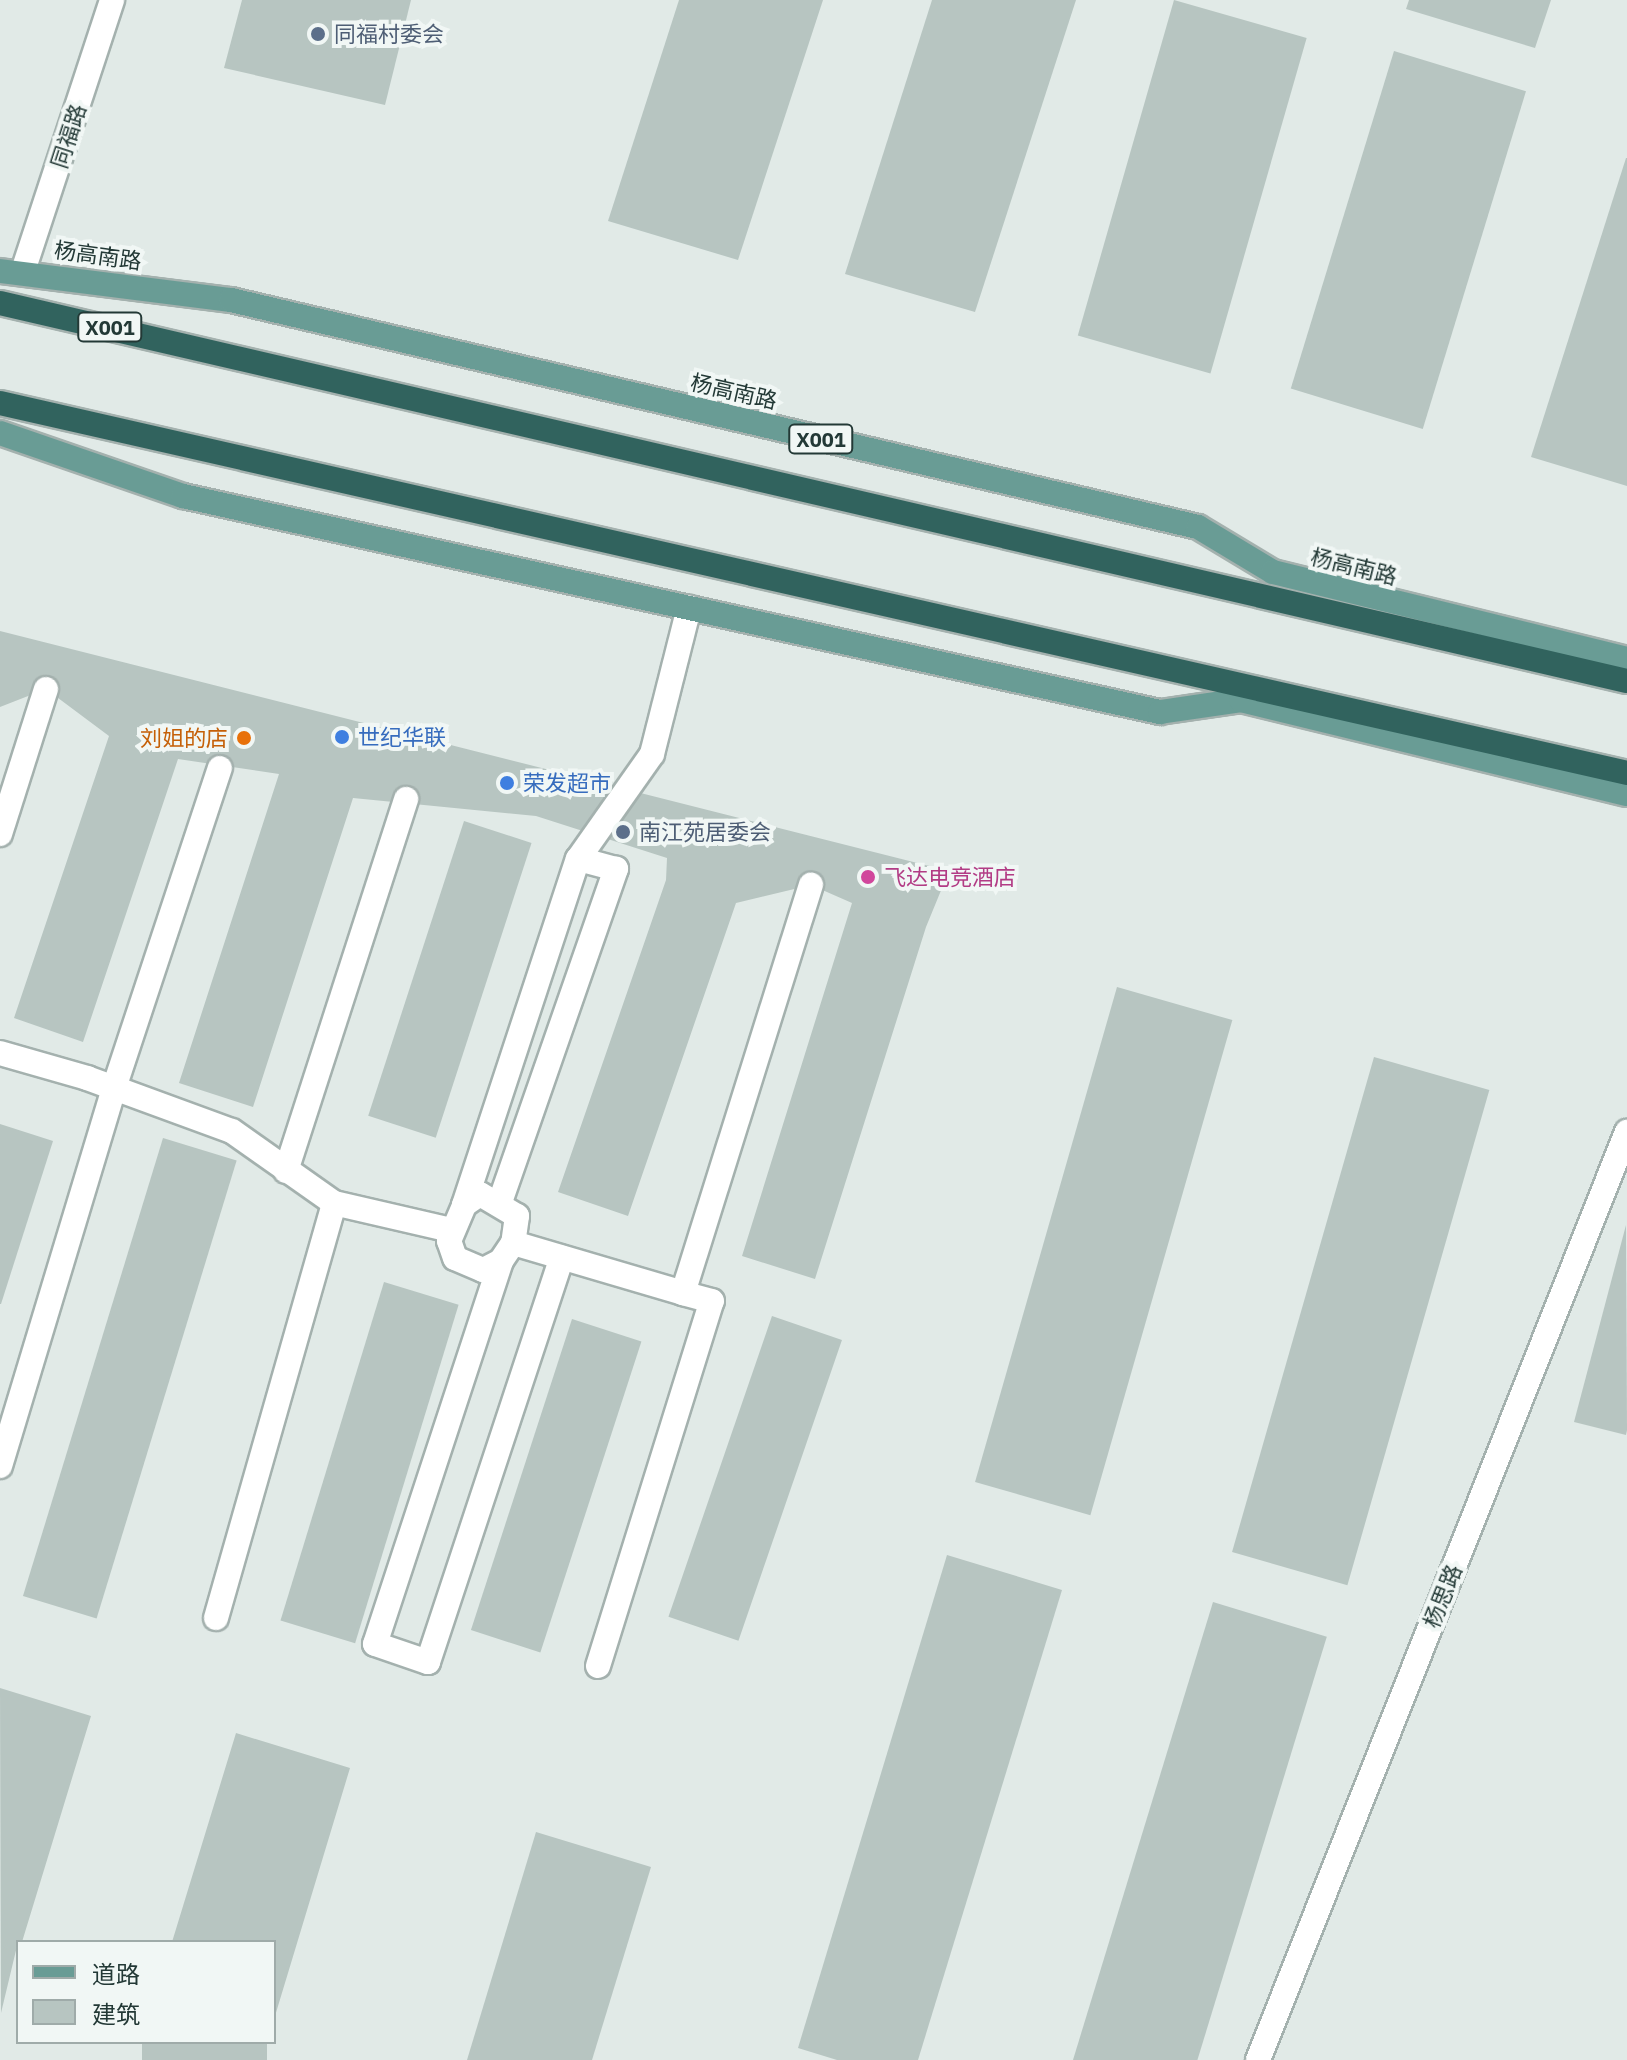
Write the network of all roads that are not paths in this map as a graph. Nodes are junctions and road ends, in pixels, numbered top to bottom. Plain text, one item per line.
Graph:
1 (112, 0) edge
2 (12, 271) edge
3 (0, 303) edge
4 (0, 403) edge
5 (0, 433) edge
6 (689, 608) junction
7 (1627, 659) edge
8 (1627, 681) edge
9 (46, 689) dead end
10 (220, 768) dead end
11 (1627, 773) edge
12 (1627, 794) edge
13 (406, 799) dead end
14 (0, 834) edge
15 (578, 859) junction
16 (811, 885) dead end
17 (0, 1053) edge
18 (114, 1088) junction
19 (1627, 1132) edge
20 (286, 1171) junction
21 (500, 1202) junction
22 (334, 1203) junction
23 (464, 1205) junction
24 (451, 1230) junction
25 (507, 1252) junction
26 (562, 1258) junction
27 (683, 1293) junction
28 (0, 1466) edge
29 (216, 1618) dead end
30 (598, 1666) dead end
31 (1258, 2060) edge

1 - 2 street, 同福路
2 - 7 main road, 杨高南路 / X001
3 - 8 highway, X001
4 - 11 highway
5 - 6 main road
6 - 12 main road
6 - 15 street
9 - 14 street
10 - 18 street
13 - 20 street
15 - 21 street
15 - 23 street
16 - 27 street
17 - 18 street
18 - 20 street
18 - 28 street
19 - 31 street, 杨思路
20 - 22 street
21 - 23 street
21 - 25 street
22 - 24 street
22 - 29 street
23 - 24 street
24 - 25 street
25 - 26 street
25 - 26 street
26 - 27 street
27 - 30 street

